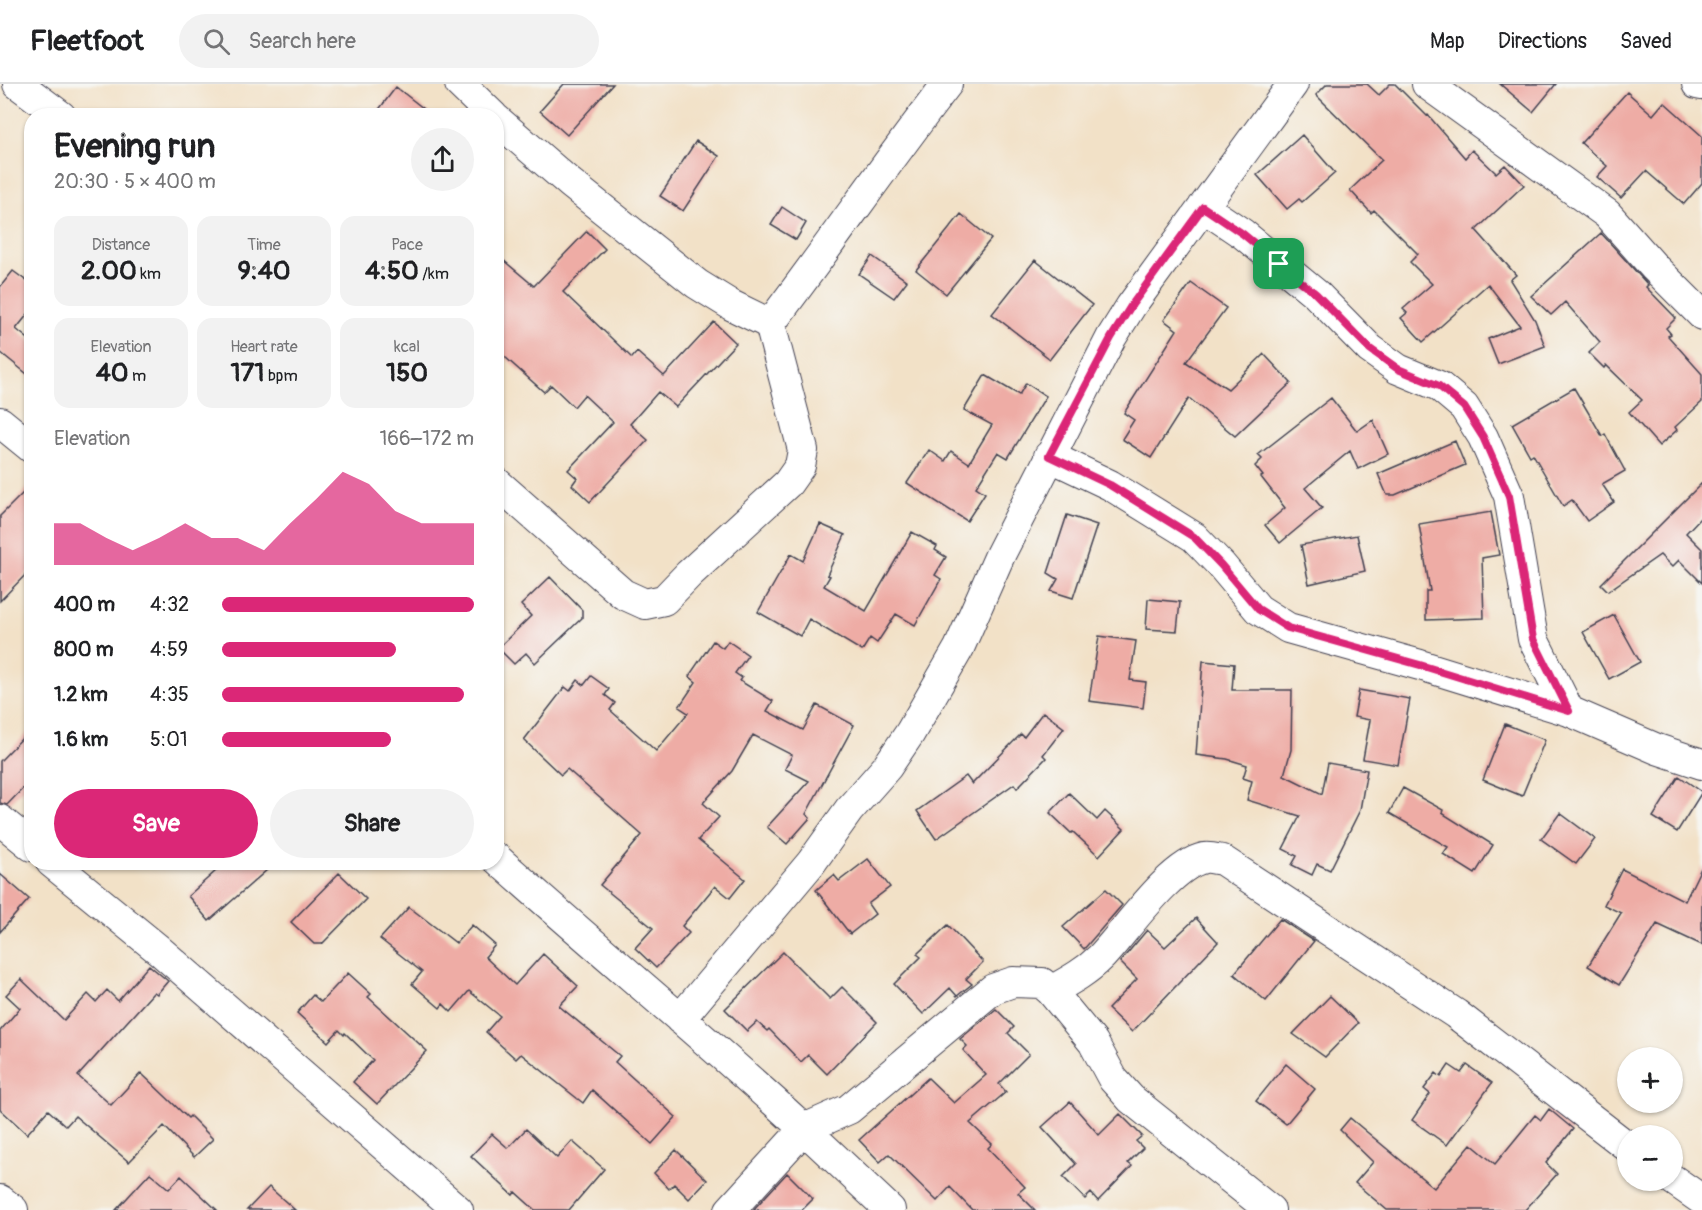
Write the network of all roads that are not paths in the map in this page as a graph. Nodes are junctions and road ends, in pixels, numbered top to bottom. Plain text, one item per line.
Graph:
1 (18, 84) edge
2 (460, 84) edge
3 (947, 84) edge
4 (1293, 84) edge
5 (1427, 84) edge
6 (1697, 84) edge
7 (1702, 85) edge
8 (50, 108) edge
9 (485, 108) edge
10 (504, 126) edge
11 (1203, 207) junction
12 (1702, 315) edge
13 (770, 324) junction
14 (0, 422) edge
15 (24, 442) edge
16 (1049, 456) junction
17 (504, 489) edge
18 (1569, 711) junction
19 (1702, 764) edge
20 (0, 820) edge
21 (24, 840) edge
22 (504, 865) edge
23 (61, 870) edge
24 (1051, 991) junction
25 (680, 1019) junction
26 (804, 1129) junction
27 (1617, 1138) edge
28 (1683, 1187) edge
29 (0, 1200) edge
30 (1702, 1200) edge
31 (13, 1210) edge
32 (458, 1210) edge
33 (730, 1210) edge
34 (890, 1210) edge
35 (1270, 1210) edge

1 - 8 street
2 - 9 street
3 - 13 street
4 - 11 street
5 - 12 street
6 - 7 street
10 - 13 street
11 - 16 street
11 - 18 street
13 - 17 street
14 - 15 street
16 - 18 street
16 - 25 street
18 - 19 street
20 - 21 street
22 - 25 street
23 - 32 street
24 - 26 street
24 - 27 street
24 - 35 street
25 - 26 street
26 - 33 street
26 - 34 street
28 - 30 street
29 - 31 street

